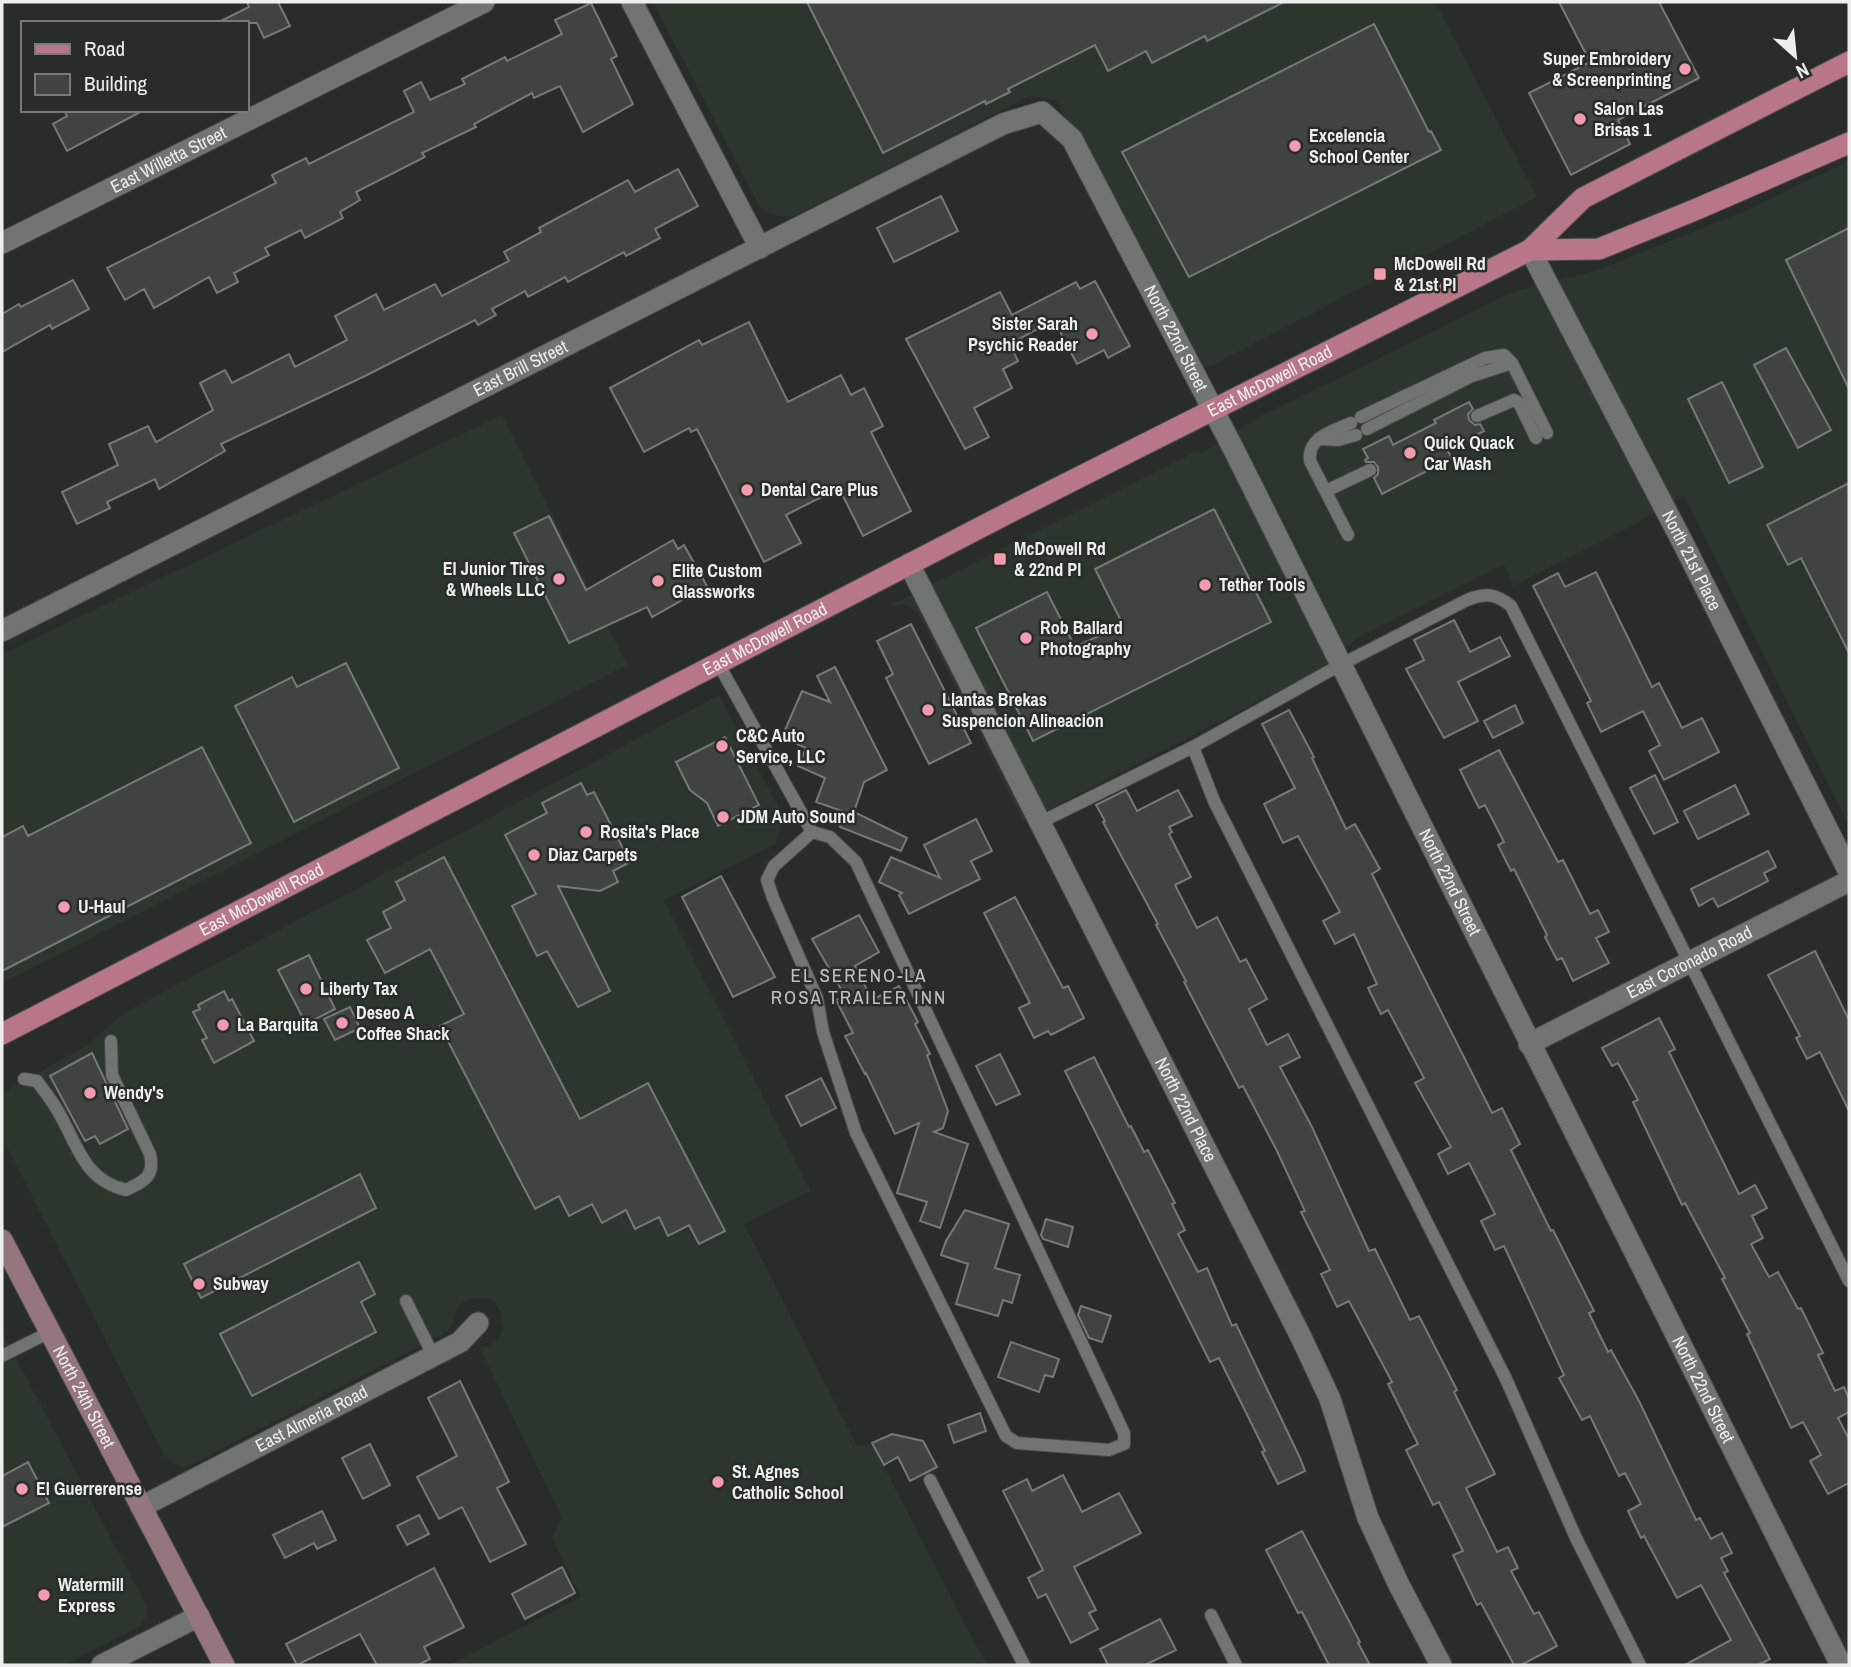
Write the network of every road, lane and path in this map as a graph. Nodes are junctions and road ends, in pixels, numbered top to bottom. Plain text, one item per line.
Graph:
1 (484, 2) edge
2 (632, 2) edge
3 (1849, 62) edge
4 (1042, 112) joint
5 (1849, 143) edge
6 (2, 243) edge
7 (761, 248) junction
8 (1530, 250) junction
9 (1213, 408) junction
10 (1476, 416) dead end
11 (1370, 470) dead end
12 (1326, 491) junction
13 (1348, 535) dead end
14 (909, 564) junction
15 (2, 631) edge
16 (718, 663) junction
17 (1340, 665) junction
18 (1193, 747) junction
19 (1041, 822) junction
20 (812, 832) junction
21 (1849, 873) edge
22 (1849, 881) edge
23 (1690, 962) junction
24 (2, 1034) edge
25 (111, 1041) dead end
26 (1529, 1044) junction
27 (24, 1079) dead end
28 (2, 1240) edge
29 (1849, 1281) edge
30 (406, 1301) dead end
31 (478, 1323) dead end
32 (50, 1332) junction
33 (433, 1355) junction
34 (2, 1356) edge
35 (930, 1480) dead end
36 (141, 1507) junction
37 (1211, 1615) dead end
38 (199, 1616) junction
39 (102, 1665) edge
40 (224, 1665) edge
41 (1024, 1665) edge
42 (1236, 1665) edge
43 (1441, 1665) edge
44 (1640, 1665) edge
45 (1841, 1665) edge

1 - 6 street, East Willetta Street
2 - 7 street
3 - 8 main road, East McDowell Road
4 - 7 street, East Brill Street
4 - 9 street, North 22nd Street
5 - 8 main road, East McDowell Road
7 - 15 street, East Brill Street
8 - 9 main road, East McDowell Road
8 - 21 street, North 21st Place
9 - 14 main road, East McDowell Road
9 - 17 street, North 22nd Street
10 - 12 lane
11 - 12 lane
12 - 13 lane
14 - 16 main road, East McDowell Road
14 - 19 street, North 22nd Place
16 - 20 lane
16 - 24 main road, East McDowell Road
17 - 18 lane
17 - 23 lane
17 - 26 street, North 22nd Street
18 - 19 lane
18 - 44 lane
19 - 43 street, North 22nd Place
20 - 20 lane
22 - 23 street, East Coronado Road
23 - 26 street, East Coronado Road
23 - 29 lane
25 - 27 lane
26 - 45 street, North 22nd Street
28 - 32 main road, North 24th Street
30 - 33 lane
31 - 33 street, East Almeria Road
32 - 34 lane
32 - 36 main road, North 24th Street
33 - 36 street, East Almeria Road
35 - 41 lane
36 - 38 main road, North 24th Street
37 - 42 lane
38 - 39 street
38 - 40 main road, North 24th Street

